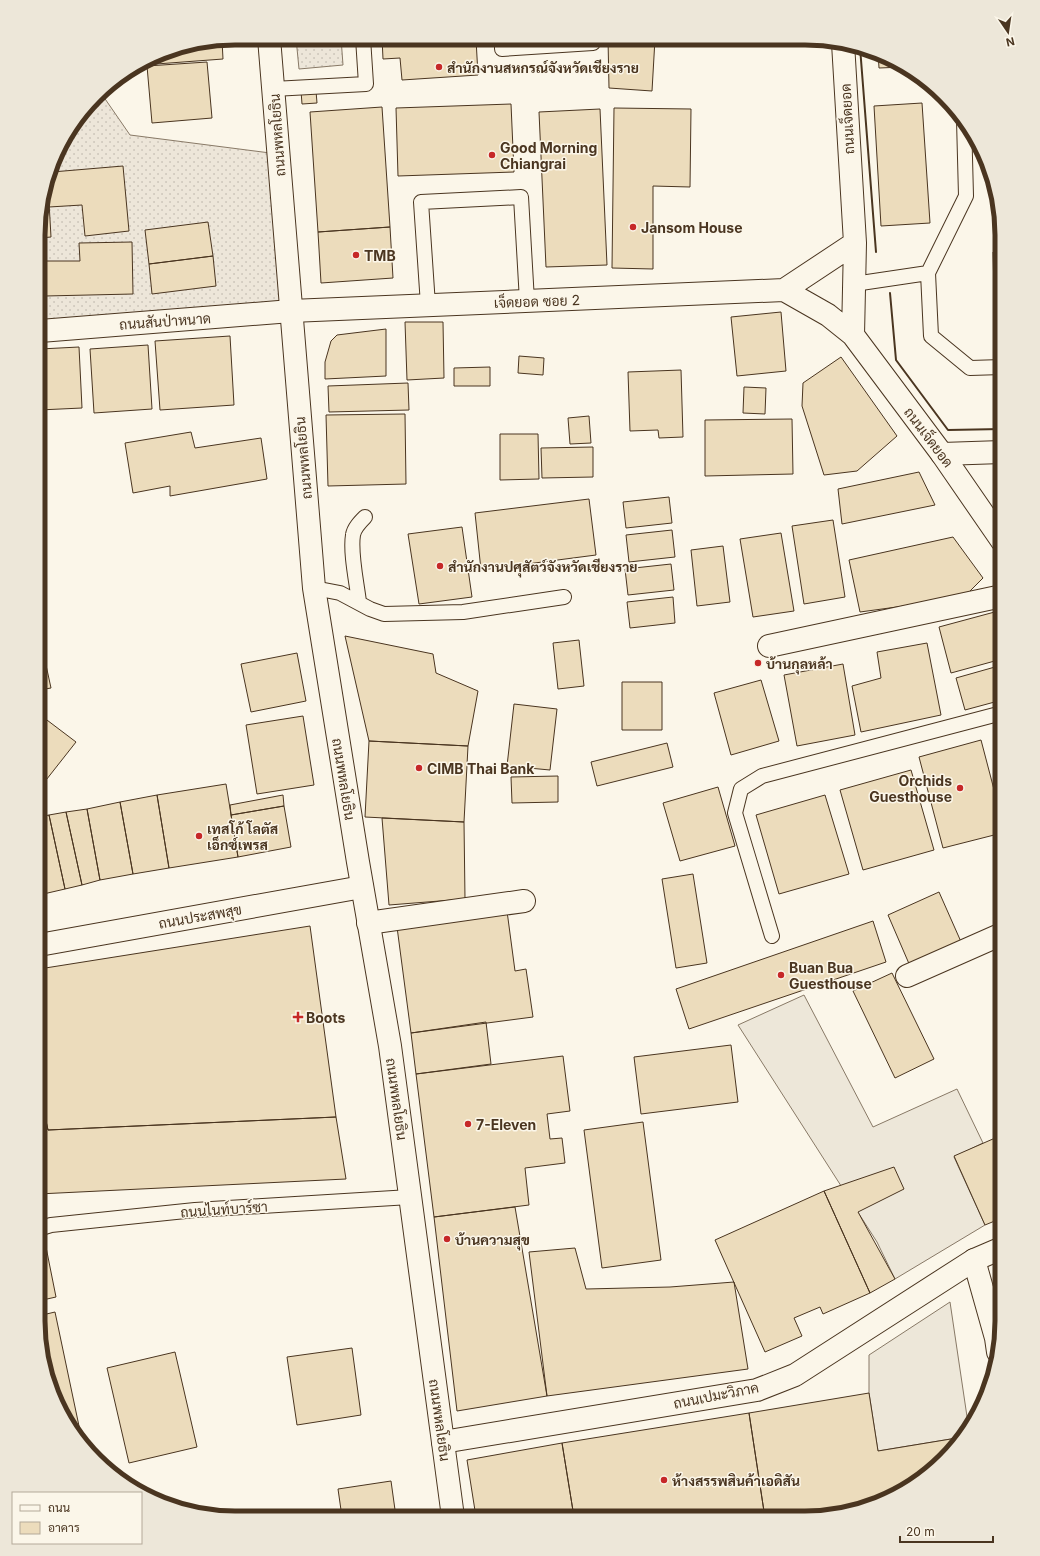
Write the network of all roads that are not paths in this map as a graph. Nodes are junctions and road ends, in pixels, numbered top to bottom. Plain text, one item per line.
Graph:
1 (270, 45) edge
2 (363, 45) edge
3 (502, 45) edge
4 (563, 45) edge
5 (843, 49) edge
6 (274, 89) junction
7 (964, 131) edge
8 (855, 244) junction
9 (928, 273) junction
10 (854, 284) junction
11 (784, 290) junction
12 (527, 301) junction
13 (428, 305) junction
14 (291, 311) junction
15 (45, 330) edge
16 (853, 336) junction
17 (995, 367) edge
18 (995, 452) edge
19 (942, 454) junction
20 (365, 517) dead end
21 (995, 531) edge
22 (314, 588) junction
23 (564, 597) dead end
24 (995, 597) edge
25 (359, 602) junction
26 (768, 646) dead end
27 (995, 715) edge
28 (362, 887) junction
29 (524, 901) dead end
30 (368, 922) junction
31 (772, 936) dead end
32 (995, 937) edge
33 (45, 944) edge
34 (907, 976) dead end
35 (410, 1197) junction
36 (45, 1227) edge
37 (995, 1251) edge
38 (974, 1260) junction
39 (995, 1334) edge
40 (443, 1442) junction
41 (452, 1511) edge

1 - 6 street, ถนนพหลโยธิน
2 - 6 lane
3 - 4 lane
5 - 8 street, ถนนเจ็ดยอด
6 - 14 street, ถนนพหลโยธิน
7 - 9 lane
8 - 10 street, ถนนเจ็ดยอด
8 - 11 street
9 - 10 lane
9 - 17 lane
10 - 16 street, ถนนเจ็ดยอด
11 - 12 street, เจ็ดยอด ซอย 2
11 - 16 street, ถนนเจ็ดยอด
12 - 13 street, เจ็ดยอด ซอย 2
12 - 13 lane
13 - 14 street, เจ็ดยอด ซอย 2
14 - 15 street, ถนนสันป่าหนาด
14 - 22 street, ถนนพหลโยธิน
16 - 19 street, ถนนเจ็ดยอด
18 - 19 street
19 - 21 street, ถนนเจ็ดยอด
20 - 25 lane
22 - 25 lane
22 - 28 street, ถนนพหลโยธิน
23 - 25 lane
24 - 26 street
27 - 31 lane
28 - 30 street, ถนนพหลโยธิน
28 - 33 street, ถนนประสพสุข
29 - 30 street
30 - 35 street, ถนนพหลโยธิน
32 - 34 street
35 - 36 lane, ถนนไนท์บาร์ซา
35 - 40 street, ถนนพหลโยธิน
37 - 38 street, ถนนเปมะวิภาค
38 - 39 street
38 - 40 street, ถนนเปมะวิภาค
40 - 41 street, ถนนพหลโยธิน

